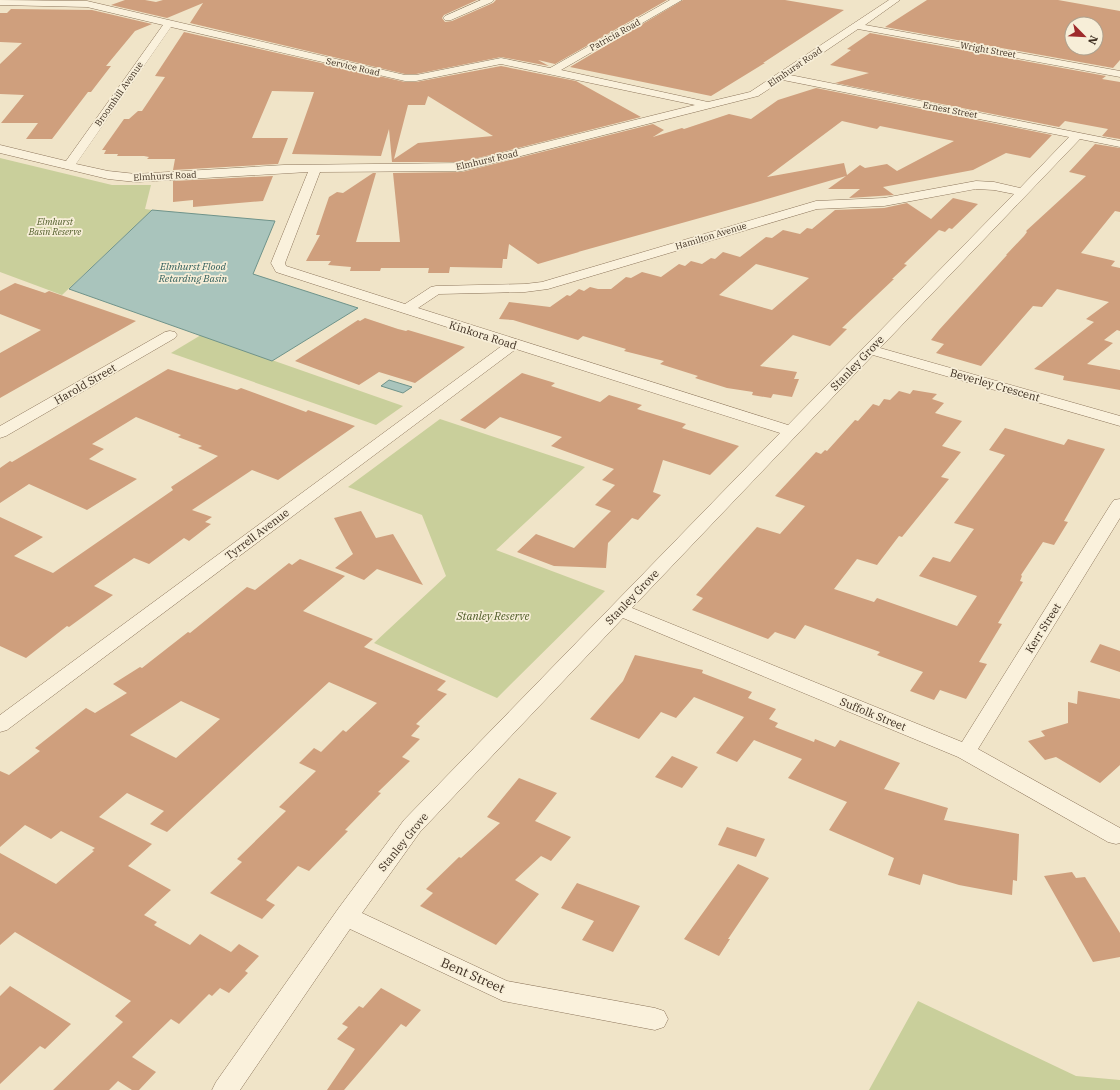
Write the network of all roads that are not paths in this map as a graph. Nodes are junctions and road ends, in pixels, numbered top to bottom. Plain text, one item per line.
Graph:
1 (489, 0) edge
2 (676, 0) edge
3 (895, 0) edge
4 (0, 2) edge
5 (448, 18) dead end
6 (169, 24) junction
7 (856, 26) junction
8 (552, 71) junction
9 (1120, 74) edge
10 (781, 76) junction
11 (707, 105) junction
12 (1078, 135) junction
13 (1120, 144) edge
14 (0, 149) edge
15 (69, 165) junction
16 (316, 168) junction
17 (1023, 192) junction
18 (406, 310) junction
19 (170, 334) dead end
20 (514, 344) junction
21 (870, 350) junction
22 (1120, 420) edge
23 (791, 431) junction
24 (0, 433) edge
25 (1120, 504) edge
26 (620, 610) junction
27 (0, 724) edge
28 (966, 752) junction
29 (1116, 836) dead end
30 (346, 916) junction
31 (655, 1019) dead end
32 (225, 1090) edge

1 - 5 street
2 - 8 street, Patricia Road
3 - 7 street, Elmhurst Road
4 - 6 street, Service Road
6 - 8 street, Service Road
6 - 15 street, Broomhill Avenue
7 - 9 street, Wright Street
7 - 10 street, Elmhurst Road
8 - 11 street, Service Road
10 - 11 street, Elmhurst Road
10 - 12 street, Ernest Street
11 - 16 street, Elmhurst Road
12 - 13 street, Ernest Street
12 - 17 street, Stanley Grove
14 - 15 street, Elmhurst Road
15 - 16 street, Elmhurst Road
16 - 18 street, Kinkora Road
17 - 18 street, Hamilton Avenue
17 - 21 street, Stanley Grove
18 - 20 street, Kinkora Road
19 - 24 street, Harold Street
20 - 23 street, Kinkora Road
20 - 27 street, Tyrrell Avenue
21 - 22 street, Beverley Crescent
21 - 23 street, Stanley Grove
23 - 26 street, Stanley Grove
25 - 28 street, Kerr Street
26 - 28 street, Suffolk Street
26 - 30 street, Stanley Grove
28 - 29 street, Suffolk Street
30 - 31 street, Bent Street
30 - 32 street, Stanley Grove

